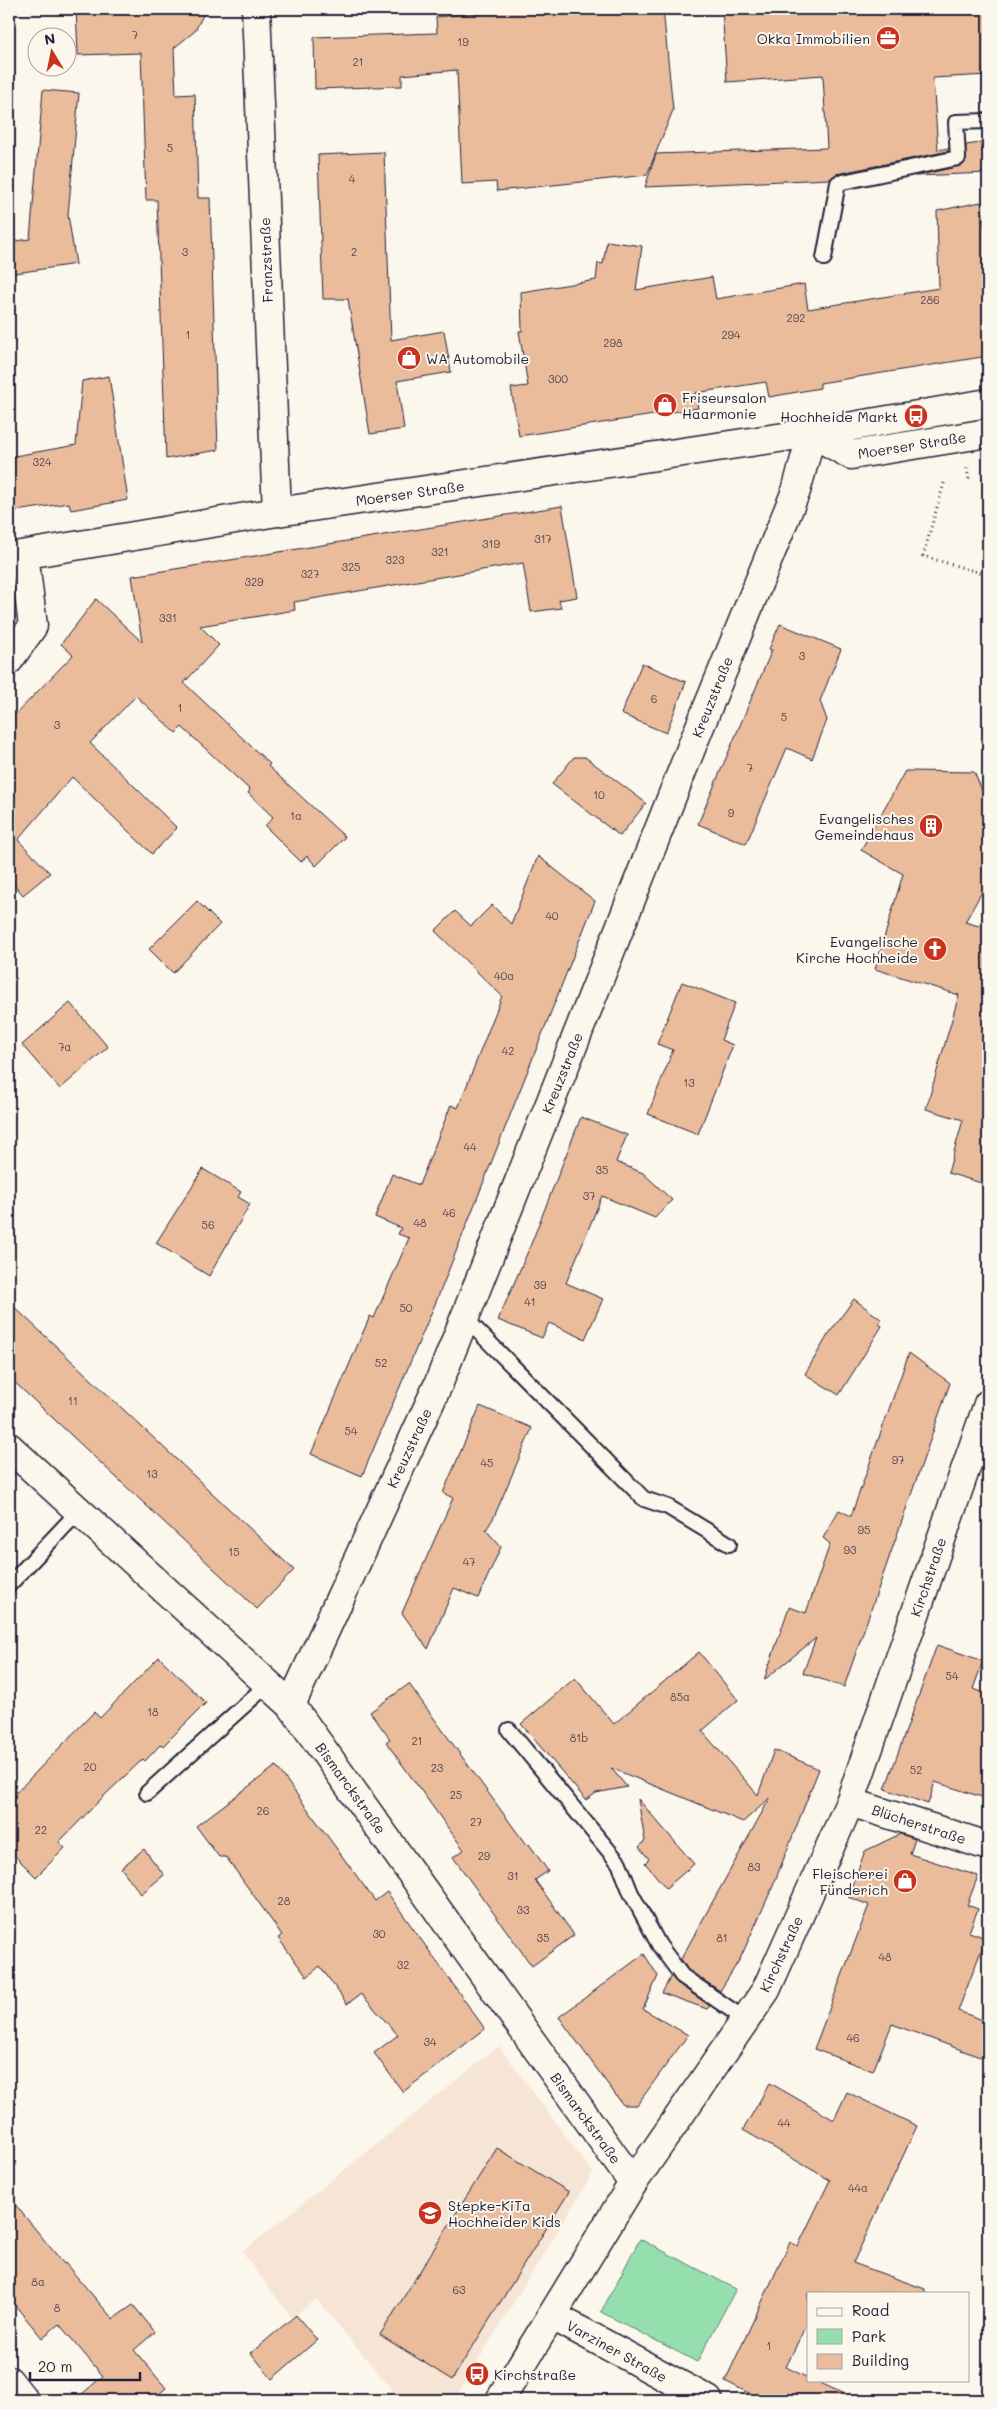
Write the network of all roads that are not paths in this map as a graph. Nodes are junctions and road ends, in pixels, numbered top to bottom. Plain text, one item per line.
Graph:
1 (256, 9) edge
2 (988, 121) edge
3 (824, 258) dead end
4 (988, 403) edge
5 (812, 433) junction
6 (988, 433) edge
7 (277, 512) junction
8 (16, 556) edge
9 (9, 660) edge
10 (465, 1318) junction
11 (988, 1404) edge
12 (9, 1447) edge
13 (79, 1511) junction
14 (729, 1544) dead end
15 (9, 1585) edge
16 (268, 1684) junction
17 (291, 1704) junction
18 (509, 1730) dead end
19 (147, 1793) dead end
20 (850, 1802) junction
21 (988, 1846) edge
22 (746, 2020) junction
23 (633, 2183) junction
24 (554, 2316) junction
25 (9, 2382) edge
26 (24, 2400) edge
27 (500, 2400) edge
28 (708, 2400) edge

1 - 7 street, Franzstraße
2 - 3 lane
4 - 5 street, Moerser Straße
5 - 6 street, Moerser Straße
5 - 7 street, Moerser Straße
5 - 10 street, Kreuzstraße
7 - 8 street, Moerser Straße
8 - 9 street
10 - 14 lane
10 - 17 street, Kreuzstraße
11 - 20 street, Kirchstraße
12 - 13 street, Bismarckstraße
13 - 15 lane
13 - 16 street, Bismarckstraße
16 - 17 street, Bismarckstraße
16 - 19 lane
17 - 23 street, Bismarckstraße
18 - 22 lane
20 - 21 street, Blücherstraße
20 - 22 street, Kirchstraße
22 - 23 street, Kirchstraße
23 - 24 street, Kirchstraße
24 - 27 street, Kirchstraße
24 - 28 street, Varziner Straße
25 - 26 street

